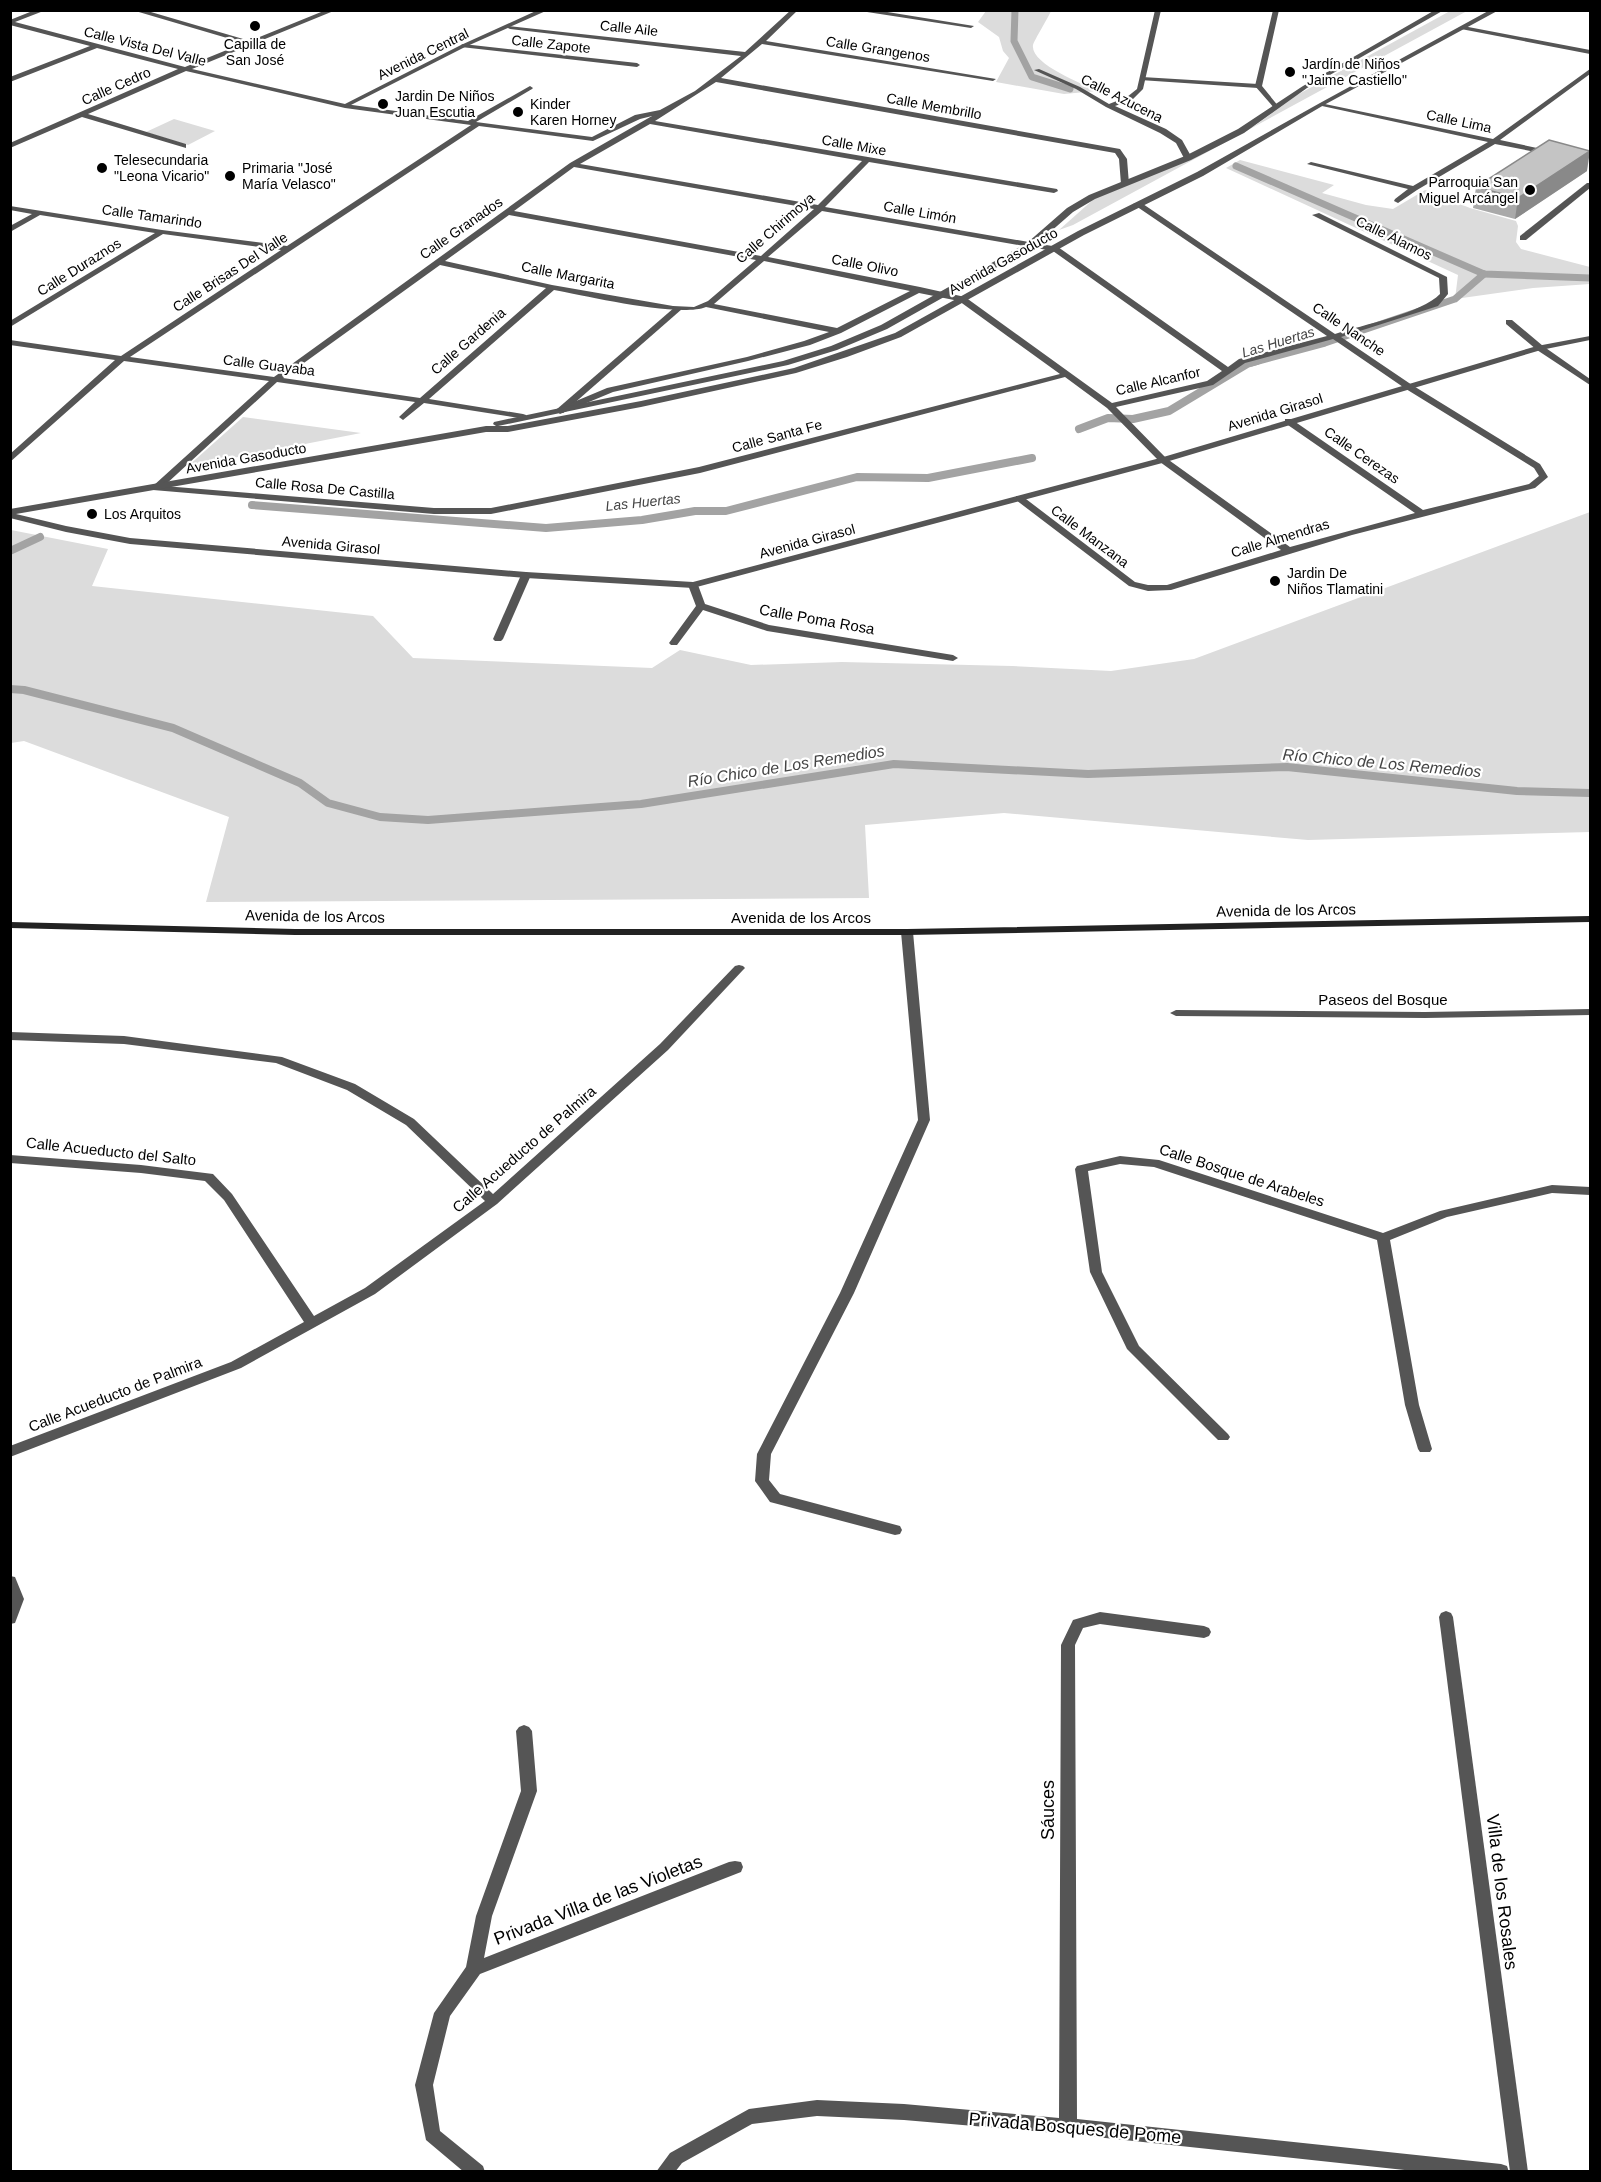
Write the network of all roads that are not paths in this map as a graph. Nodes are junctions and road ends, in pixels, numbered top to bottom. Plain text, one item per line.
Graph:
1 (43, 10) edge
2 (135, 10) edge
3 (333, 10) edge
4 (545, 10) edge
5 (795, 10) edge
6 (857, 10) edge
7 (1158, 10) edge
8 (1276, 10) edge
9 (1441, 10) edge
10 (1496, 10) edge
11 (10, 23) edge
12 (971, 26) dead end
13 (510, 27) junction
14 (1463, 28) junction
15 (760, 42) junction
16 (251, 43) junction
17 (96, 46) junction
18 (464, 46) junction
19 (1590, 52) edge
20 (745, 54) junction
21 (637, 65) dead end
22 (185, 69) junction
23 (1037, 70) dead end
24 (1590, 71) edge
25 (712, 79) junction
26 (993, 79) dead end
27 (10, 80) edge
28 (1142, 80) junction
29 (1258, 86) junction
30 (530, 88) dead end
31 (1322, 104) junction
32 (345, 106) junction
33 (1108, 106) junction
34 (1275, 107) junction
35 (660, 112) junction
36 (83, 115) junction
37 (649, 122) junction
38 (474, 124) junction
39 (1495, 141) junction
40 (10, 146) edge
41 (183, 146) dead end
42 (1559, 155) edge
43 (1188, 158) junction
44 (868, 159) junction
45 (1311, 164) dead end
46 (573, 165) junction
47 (1125, 184) junction
48 (1590, 185) edge
49 (1414, 188) junction
50 (1054, 190) dead end
51 (1398, 201) dead end
52 (1137, 204) junction
53 (10, 208) edge
54 (820, 208) junction
55 (40, 212) junction
56 (508, 212) junction
57 (1316, 215) dead end
58 (10, 230) edge
59 (162, 232) junction
60 (1523, 238) dead end
61 (1030, 244) junction
62 (290, 249) junction
63 (1055, 249) junction
64 (760, 258) junction
65 (437, 262) junction
66 (552, 286) junction
67 (920, 289) junction
68 (942, 294) junction
69 (1444, 294) joint
70 (962, 299) junction
71 (706, 305) junction
72 (678, 309) junction
73 (695, 309) joint
74 (1509, 322) dead end
75 (10, 326) edge
76 (838, 331) junction
77 (1336, 337) junction
78 (1590, 338) edge
79 (10, 342) edge
80 (1539, 348) junction
81 (120, 360) junction
82 (1227, 370) junction
83 (1068, 374) junction
84 (275, 380) junction
85 (1590, 384) edge
86 (1409, 387) junction
87 (423, 399) junction
88 (1113, 408) junction
89 (560, 411) junction
90 (403, 417) dead end
91 (523, 417) junction
92 (1288, 421) junction
93 (486, 429) junction
94 (10, 459) edge
95 (1163, 460) junction
96 (1544, 477) joint
97 (156, 488) junction
98 (1019, 498) junction
99 (491, 510) joint
100 (1420, 512) junction
101 (10, 513) edge
102 (1286, 549) junction
103 (526, 575) junction
104 (693, 585) junction
105 (1148, 588) joint
106 (701, 606) junction
107 (498, 639) dead end
108 (674, 643) dead end
109 (953, 657) dead end
110 (1590, 919) edge
111 (10, 925) edge
112 (907, 932) junction
113 (739, 968) dead end
114 (1590, 1012) edge
115 (1176, 1013) dead end
116 (10, 1036) edge
117 (10, 1159) edge
118 (1590, 1191) edge
119 (493, 1201) junction
120 (1383, 1238) junction
121 (312, 1324) junction
122 (1223, 1437) dead end
123 (1425, 1449) dead end
124 (10, 1452) edge
125 (895, 1530) dead end
126 (10, 1581) edge
127 (1446, 1617) dead end
128 (10, 1619) edge
129 (1204, 1632) dead end
130 (524, 1731) dead end
131 (735, 1867) dead end
132 (474, 1969) junction
133 (1068, 2126) junction
134 (477, 2172) edge
135 (664, 2172) edge
136 (1501, 2172) edge
137 (1519, 2172) edge

1 - 11 street
2 - 16 street
3 - 16 street, Calle Cedro
4 - 13 street, Avenida Central
5 - 15 street, Calle Granados
6 - 12 street
7 - 28 street
8 - 29 street
9 - 34 street, Avenida Gasoducto
10 - 14 street, Avenida Gasoducto
11 - 17 street, Calle Vista Del Valle
13 - 18 street, Avenida Central
13 - 20 street, Calle Aile
14 - 19 street
14 - 31 street, Avenida Gasoducto
15 - 20 street, Calle Granados
15 - 26 street, Calle Grangenos
16 - 22 street, Calle Cedro
17 - 22 street, Calle Vista Del Valle
17 - 27 street
18 - 21 street, Calle Zapote
18 - 32 street, Avenida Central
20 - 25 street, Calle Granados
22 - 32 street, Calle Vista Del Valle
22 - 36 street, Calle Cedro
23 - 33 street, Calle Azucena
24 - 39 street
25 - 35 street, Calle Granados
25 - 47 street, Calle Membrillo
28 - 29 street
28 - 33 street
29 - 34 street
30 - 38 street, Calle Brisas Del Valle
31 - 39 street, Calle Lima
31 - 52 street, Avenida Gasoducto
32 - 38 street, Calle Vista Del Valle
33 - 43 street, Calle Azucena
34 - 43 street, Avenida Gasoducto
35 - 37 street, Calle Granados
35 - 38 street, Calle Vista Del Valle
36 - 40 street, Calle Cedro
36 - 41 street
37 - 44 street, Calle Mixe
37 - 46 street, Calle Granados
38 - 62 street, Calle Brisas Del Valle
39 - 42 street, Calle Lima
39 - 49 street
43 - 47 street, Avenida Gasoducto
44 - 50 street, Calle Mixe
44 - 54 street, Calle Chirimoya
45 - 49 street
46 - 54 street, Calle Limón
46 - 56 street, Calle Granados
47 - 61 street, Avenida Gasoducto
48 - 60 street
49 - 51 street
52 - 63 street, Avenida Gasoducto
52 - 77 street, Calle Nanche
53 - 55 street, Calle Tamarindo
54 - 61 street, Calle Limón
54 - 64 street, Calle Chirimoya
55 - 58 street
55 - 59 street, Calle Tamarindo
56 - 64 street, Calle Olivo
56 - 65 street, Calle Granados
57 - 69 street, Calle Álamos
59 - 62 street, Calle Tamarindo
59 - 75 street, Calle Duraznos
61 - 63 street, Calle Limón
61 - 68 street, Avenida Gasoducto
62 - 81 street, Calle Brisas Del Valle
63 - 70 street, Avenida Gasoducto
63 - 82 street, Calle Limón
64 - 67 street, Calle Olivo
64 - 71 street, Calle Chirimoya
65 - 66 street, Calle Margarita
65 - 84 street, Calle Granados
66 - 72 street, Calle Margarita
66 - 87 street, Calle Gardenia
67 - 68 street, Calle Olivo
67 - 76 street
68 - 70 street, Calle Olivo
68 - 89 street, Avenida Gasoducto
69 - 77 street, Calle Alcanfor
70 - 83 street, Calle Olivo
70 - 93 street, Avenida Gasoducto
71 - 73 street, Calle Chirimoya
71 - 76 street
72 - 73 street, Calle Margarita
72 - 89 street
74 - 80 street
76 - 89 street
77 - 82 street, Calle Alcanfor
77 - 86 street, Calle Nanche
78 - 80 street, Avenida Girasol
79 - 81 street, Calle Guayaba
80 - 85 street
80 - 86 street, Avenida Girasol
81 - 84 street, Calle Guayaba
81 - 94 street, Calle Brisas Del Valle
82 - 88 street, Calle Alcanfor
83 - 88 street, Calle Olivo
83 - 99 street, Calle Santa Fe
84 - 87 street, Calle Guayaba
84 - 97 street, Calle Granados
86 - 92 street, Avenida Girasol
86 - 96 street, Calle Nanche
87 - 90 street, Calle Gardenia
87 - 91 street, Calle Guayaba
88 - 95 street, Calle Olivo
89 - 91 street, Avenida Gasoducto
91 - 93 street, Avenida Gasoducto
92 - 95 street, Avenida Girasol
92 - 100 street, Calle Cerezas
93 - 97 street, Avenida Gasoducto
95 - 98 street, Avenida Girasol
95 - 102 street, Calle Olivo
96 - 100 street, Calle Almendras
97 - 99 street, Calle Rosa De Castilla
97 - 101 street, Avenida Gasoducto
98 - 104 street, Avenida Girasol
98 - 105 street, Calle Manzana
100 - 102 street, Calle Almendras
101 - 103 street, Avenida Girasol
102 - 105 street, Calle Almendras
103 - 104 street, Avenida Girasol
103 - 107 street
104 - 106 street
106 - 108 street
106 - 109 street, Calle Poma Rosa
110 - 112 main road, Avenida de los Arcos
111 - 112 main road, Avenida de los Arcos
112 - 125 street
113 - 119 street, Calle Acueducto de Palmira
114 - 115 street, Paseos del Bosque
116 - 119 street
117 - 121 street, Calle Acueducto del Salto
118 - 120 street
119 - 121 street, Calle Acueducto de Palmira
120 - 122 street, Calle Bosque de Arabeles
120 - 123 street
121 - 124 street, Calle Acueducto de Palmira
126 - 128 street
127 - 137 street, Villa de los Rosales
129 - 133 street, Sáuces
130 - 132 street, Privada Villa de las Violetas
131 - 132 street, Privada Villa de las Violetas
132 - 134 street, Privada Villa de las Violetas
133 - 135 street, Privada Bosques de Pome
133 - 136 street, Privada Bosques de Pome

